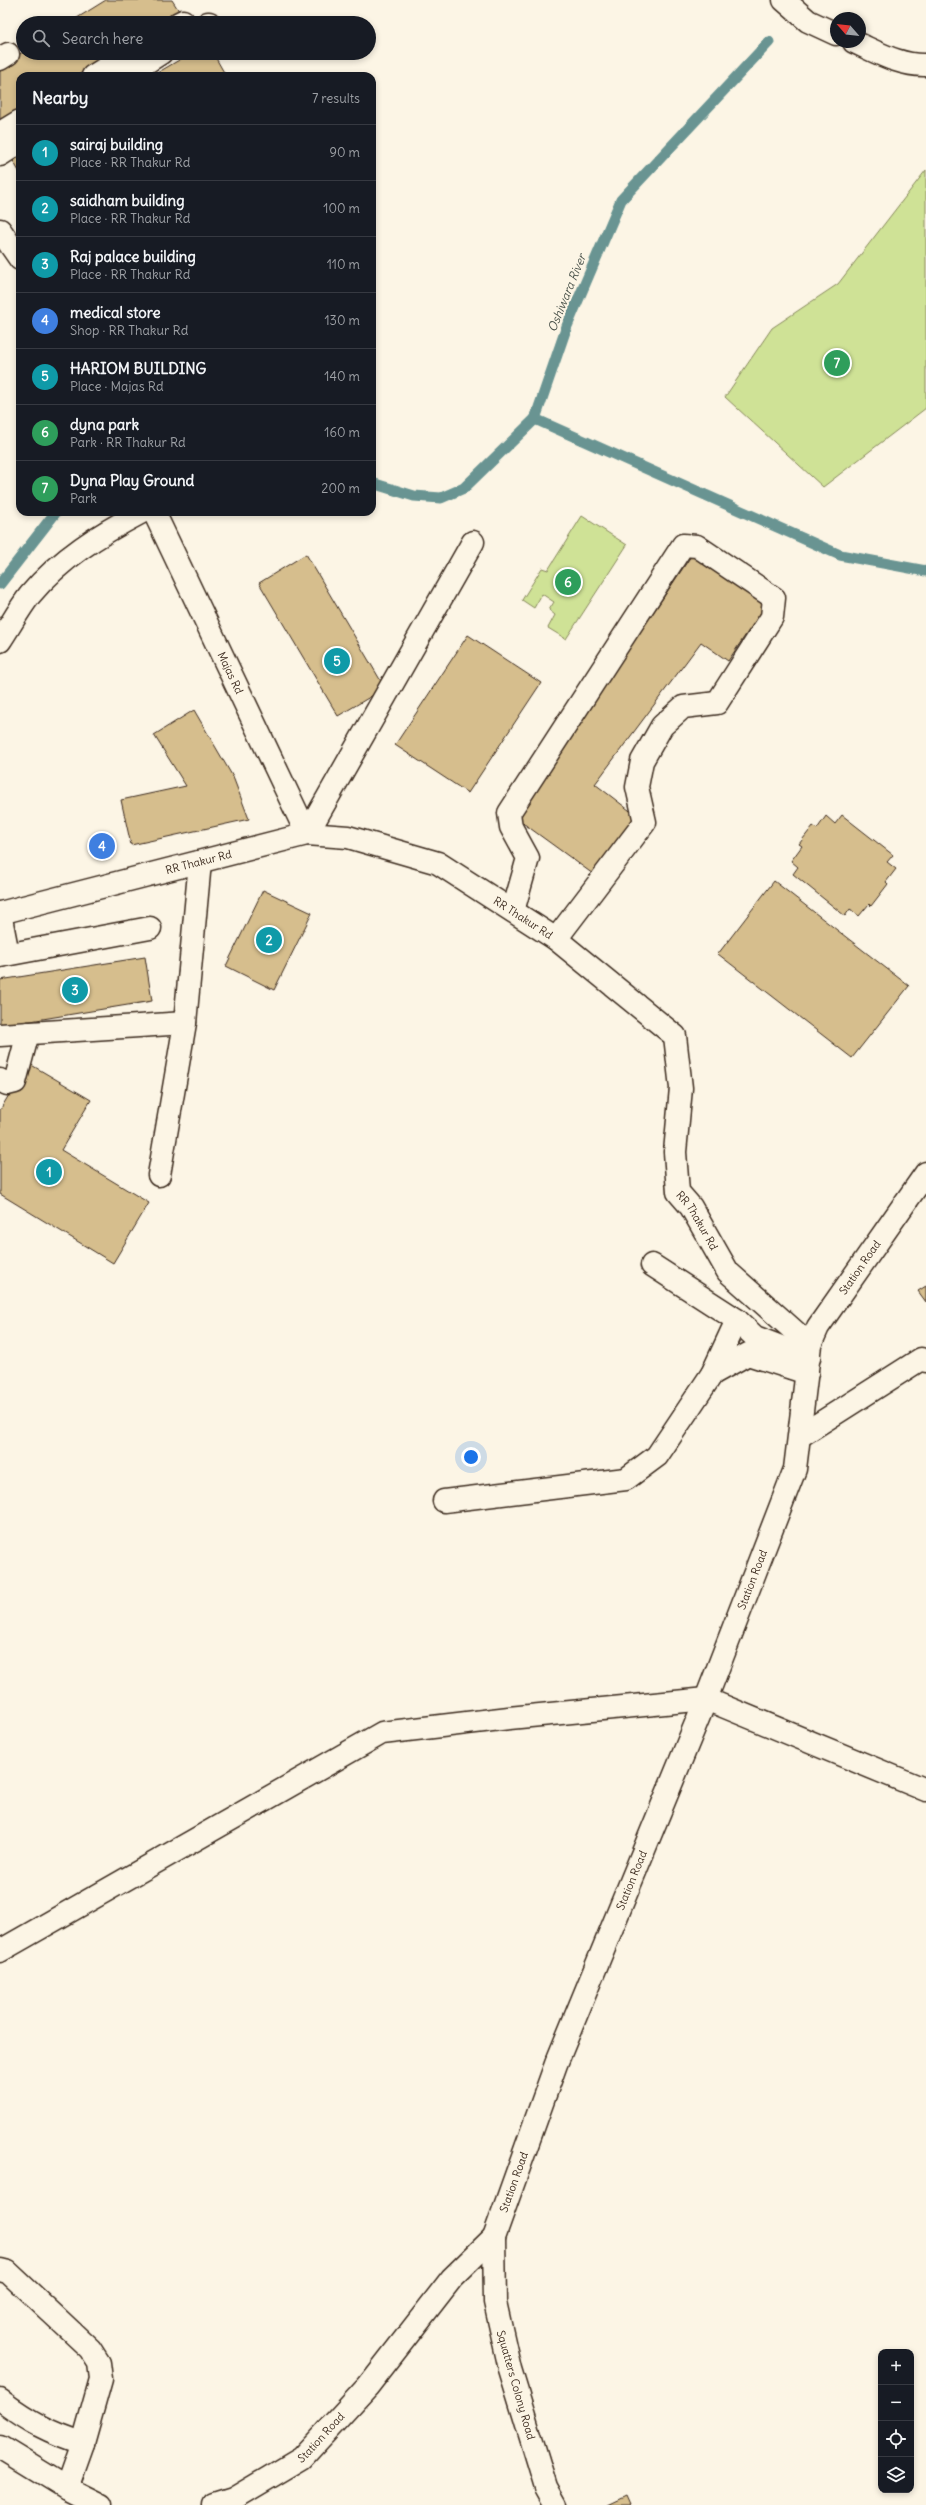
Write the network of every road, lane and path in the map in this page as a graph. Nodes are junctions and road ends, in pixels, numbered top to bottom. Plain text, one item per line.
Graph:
1 (784, 0) edge
2 (830, 31) edge
3 (866, 47) edge
4 (119, 60) edge
5 (150, 60) edge
6 (926, 65) edge
7 (99, 72) edge
8 (131, 72) edge
9 (16, 123) edge
10 (0, 133) edge
11 (16, 145) edge
12 (0, 155) edge
13 (0, 230) edge
14 (16, 254) edge
15 (135, 516) edge
16 (156, 516) edge
17 (473, 542) dead end
18 (0, 641) edge
19 (307, 834) junction
20 (200, 862) junction
21 (513, 911) junction
22 (0, 913) edge
23 (150, 928) dead end
24 (556, 940) junction
25 (4, 955) edge
26 (185, 1023) junction
27 (28, 1033) junction
28 (0, 1035) edge
29 (0, 1080) edge
30 (926, 1173) edge
31 (159, 1175) dead end
32 (652, 1265) dead end
33 (737, 1320) junction
34 (809, 1358) junction
35 (926, 1361) edge
36 (712, 1374) junction
37 (800, 1436) junction
38 (444, 1501) dead end
39 (706, 1699) junction
40 (926, 1790) edge
41 (0, 1951) edge
42 (494, 2237) junction
43 (0, 2270) edge
44 (0, 2400) edge
45 (83, 2443) junction
46 (0, 2446) edge
47 (67, 2488) junction
48 (101, 2505) edge
49 (214, 2505) edge
50 (556, 2505) edge

1 - 2 street
3 - 6 street
4 - 7 street
5 - 8 street
9 - 10 street
11 - 12 street
13 - 14 street
15 - 18 street
16 - 19 street, Majas Rd
17 - 19 street
19 - 20 street, RR Thakur Rd
19 - 21 street, RR Thakur Rd
20 - 22 street, RR Thakur Rd
20 - 26 street
21 - 24 street, RR Thakur Rd
21 - 24 street
22 - 25 street
23 - 25 street
24 - 34 street, RR Thakur Rd
26 - 27 street
26 - 31 street
27 - 28 street
27 - 29 street
30 - 34 street, Station Road
32 - 33 street
33 - 34 street
33 - 36 street
34 - 36 street
34 - 37 street, Station Road
35 - 37 street
36 - 38 street
37 - 39 street, Station Road
39 - 40 street
39 - 41 street
39 - 42 street, Station Road
42 - 49 street, Station Road
42 - 50 street, Squatters Colony Road
43 - 45 street
44 - 45 street
45 - 47 street
46 - 47 street
47 - 48 street

